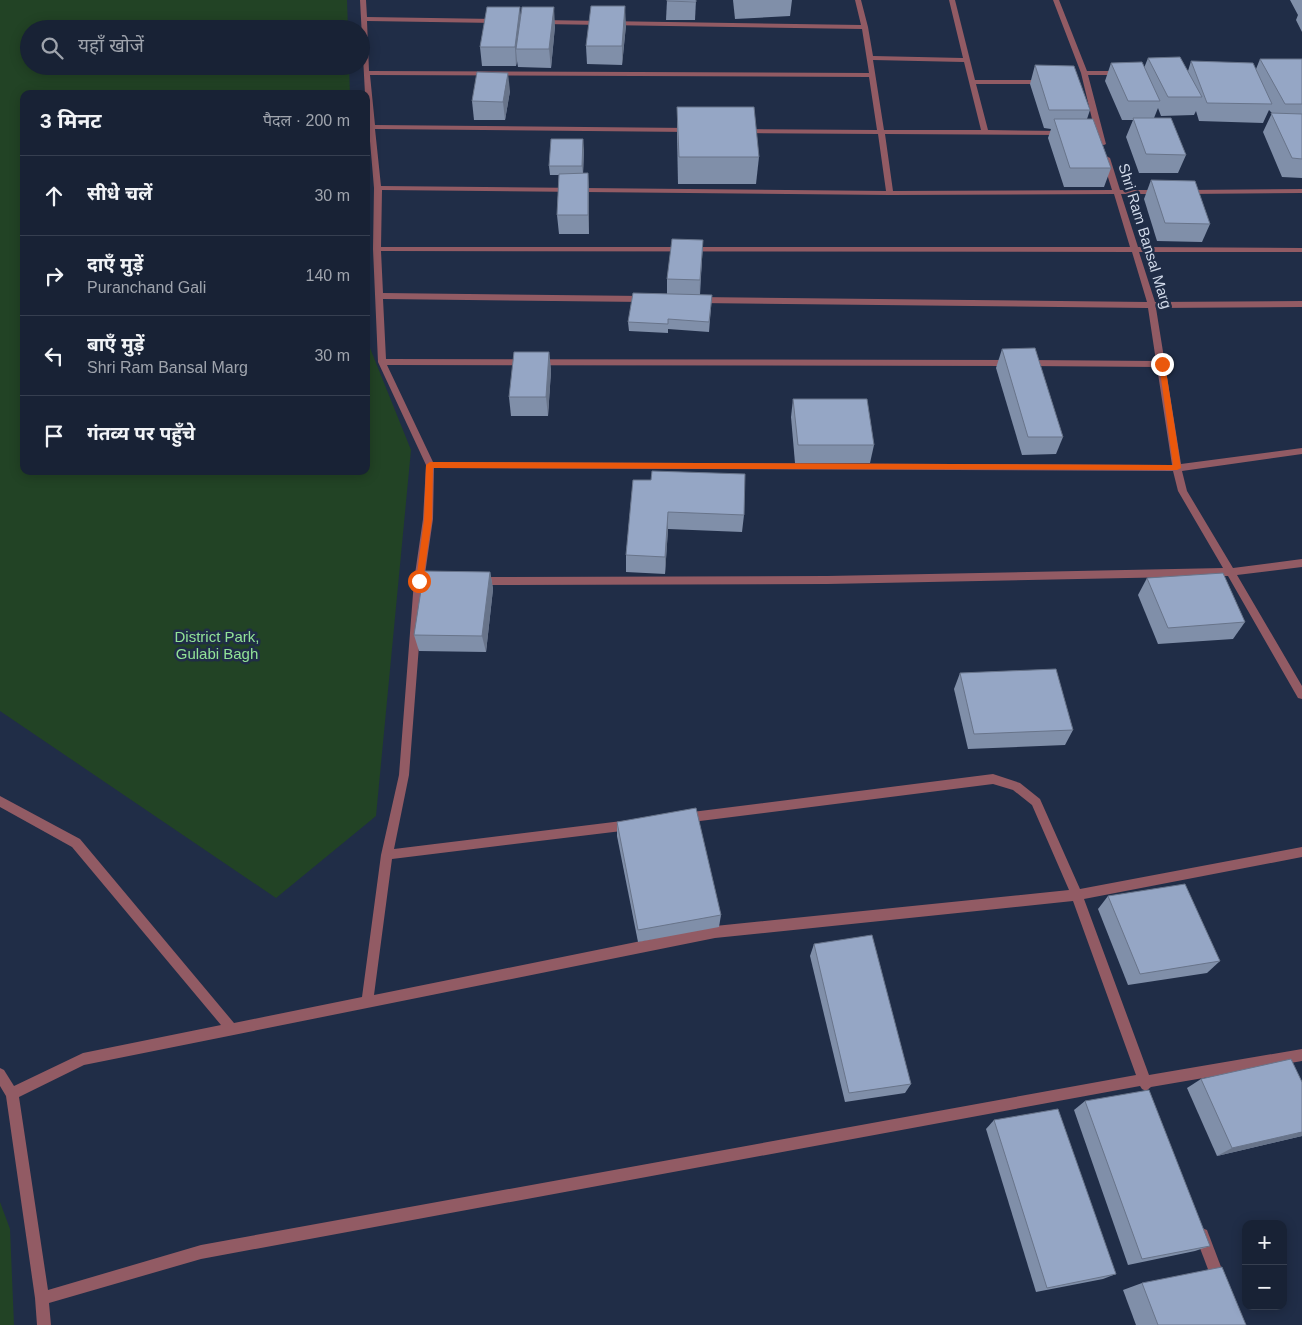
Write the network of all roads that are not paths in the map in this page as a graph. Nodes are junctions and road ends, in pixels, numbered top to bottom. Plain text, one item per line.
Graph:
1 (363, 0) edge
2 (858, 0) edge
3 (952, 0) edge
4 (1056, 0) edge
5 (364, 19) joint
6 (502, 21) edge
7 (531, 22) edge
8 (865, 27) junction
9 (870, 58) junction
10 (967, 60) junction
11 (1124, 72) edge
12 (370, 73) edge
13 (1084, 73) junction
14 (366, 75) edge
15 (873, 75) junction
16 (973, 82) junction
17 (1048, 82) edge
18 (1077, 82) edge
19 (1086, 82) junction
20 (368, 90) edge
21 (370, 104) edge
22 (373, 127) junction
23 (702, 131) edge
24 (732, 131) edge
25 (882, 133) junction
26 (985, 133) junction
27 (1070, 133) edge
28 (1089, 133) edge
29 (1098, 133) junction
30 (378, 188) junction
31 (1117, 192) junction
32 (1166, 192) edge
33 (1175, 192) edge
34 (1302, 192) edge
35 (890, 193) junction
36 (378, 250) junction
37 (1302, 250) edge
38 (1135, 251) junction
39 (380, 296) junction
40 (657, 300) edge
41 (687, 300) edge
42 (1302, 304) edge
43 (1152, 306) junction
44 (382, 362) junction
45 (1162, 364) junction
46 (1302, 451) edge
47 (430, 465) junction
48 (1177, 468) junction
49 (1302, 563) edge
50 (1232, 572) junction
51 (469, 581) edge
52 (1302, 695) edge
53 (0, 801) edge
54 (670, 819) edge
55 (641, 823) edge
56 (1302, 852) edge
57 (387, 855) junction
58 (1077, 896) junction
59 (367, 1002) junction
60 (232, 1030) junction
61 (1302, 1055) edge
62 (0, 1074) edge
63 (1145, 1082) junction
64 (12, 1094) junction
65 (1152, 1101) edge
66 (1198, 1222) edge
67 (1222, 1288) edge
68 (42, 1298) junction
69 (44, 1325) edge

1 - 5 street
2 - 8 street
3 - 10 street
4 - 13 street, Shri Ram Bansal Marg
5 - 6 street
7 - 8 street
8 - 9 street
9 - 10 street
9 - 15 street
10 - 16 street
11 - 13 street
12 - 15 street
13 - 19 street, Shri Ram Bansal Marg
14 - 20 street
15 - 25 street
16 - 17 street
16 - 26 street
18 - 19 street
19 - 29 street, Shri Ram Bansal Marg
21 - 22 street
22 - 23 street
22 - 30 street
24 - 25 street
25 - 26 street
25 - 35 street
26 - 27 street
28 - 29 street
29 - 31 street, Shri Ram Bansal Marg
30 - 35 street
30 - 36 street
31 - 32 street
31 - 35 street
31 - 38 street, Shri Ram Bansal Marg
33 - 34 street
36 - 38 street
36 - 39 street
37 - 38 street
38 - 43 street, Shri Ram Bansal Marg
39 - 40 street
39 - 44 street
41 - 43 street
42 - 43 street
43 - 45 street, Shri Ram Bansal Marg
44 - 45 street
44 - 47 street
45 - 48 street, Shri Ram Bansal Marg
46 - 48 street
47 - 48 street
47 - 57 street
48 - 50 street, Shri Ram Bansal Marg
49 - 50 street
50 - 51 street
50 - 52 street, Shri Ram Bansal Marg
53 - 60 street
54 - 58 street
55 - 57 street
56 - 58 street
57 - 59 street
58 - 59 street
58 - 63 street
59 - 60 street
60 - 64 street
61 - 63 street
62 - 64 street
63 - 65 street
63 - 68 street
64 - 68 street
66 - 67 street
68 - 69 street

